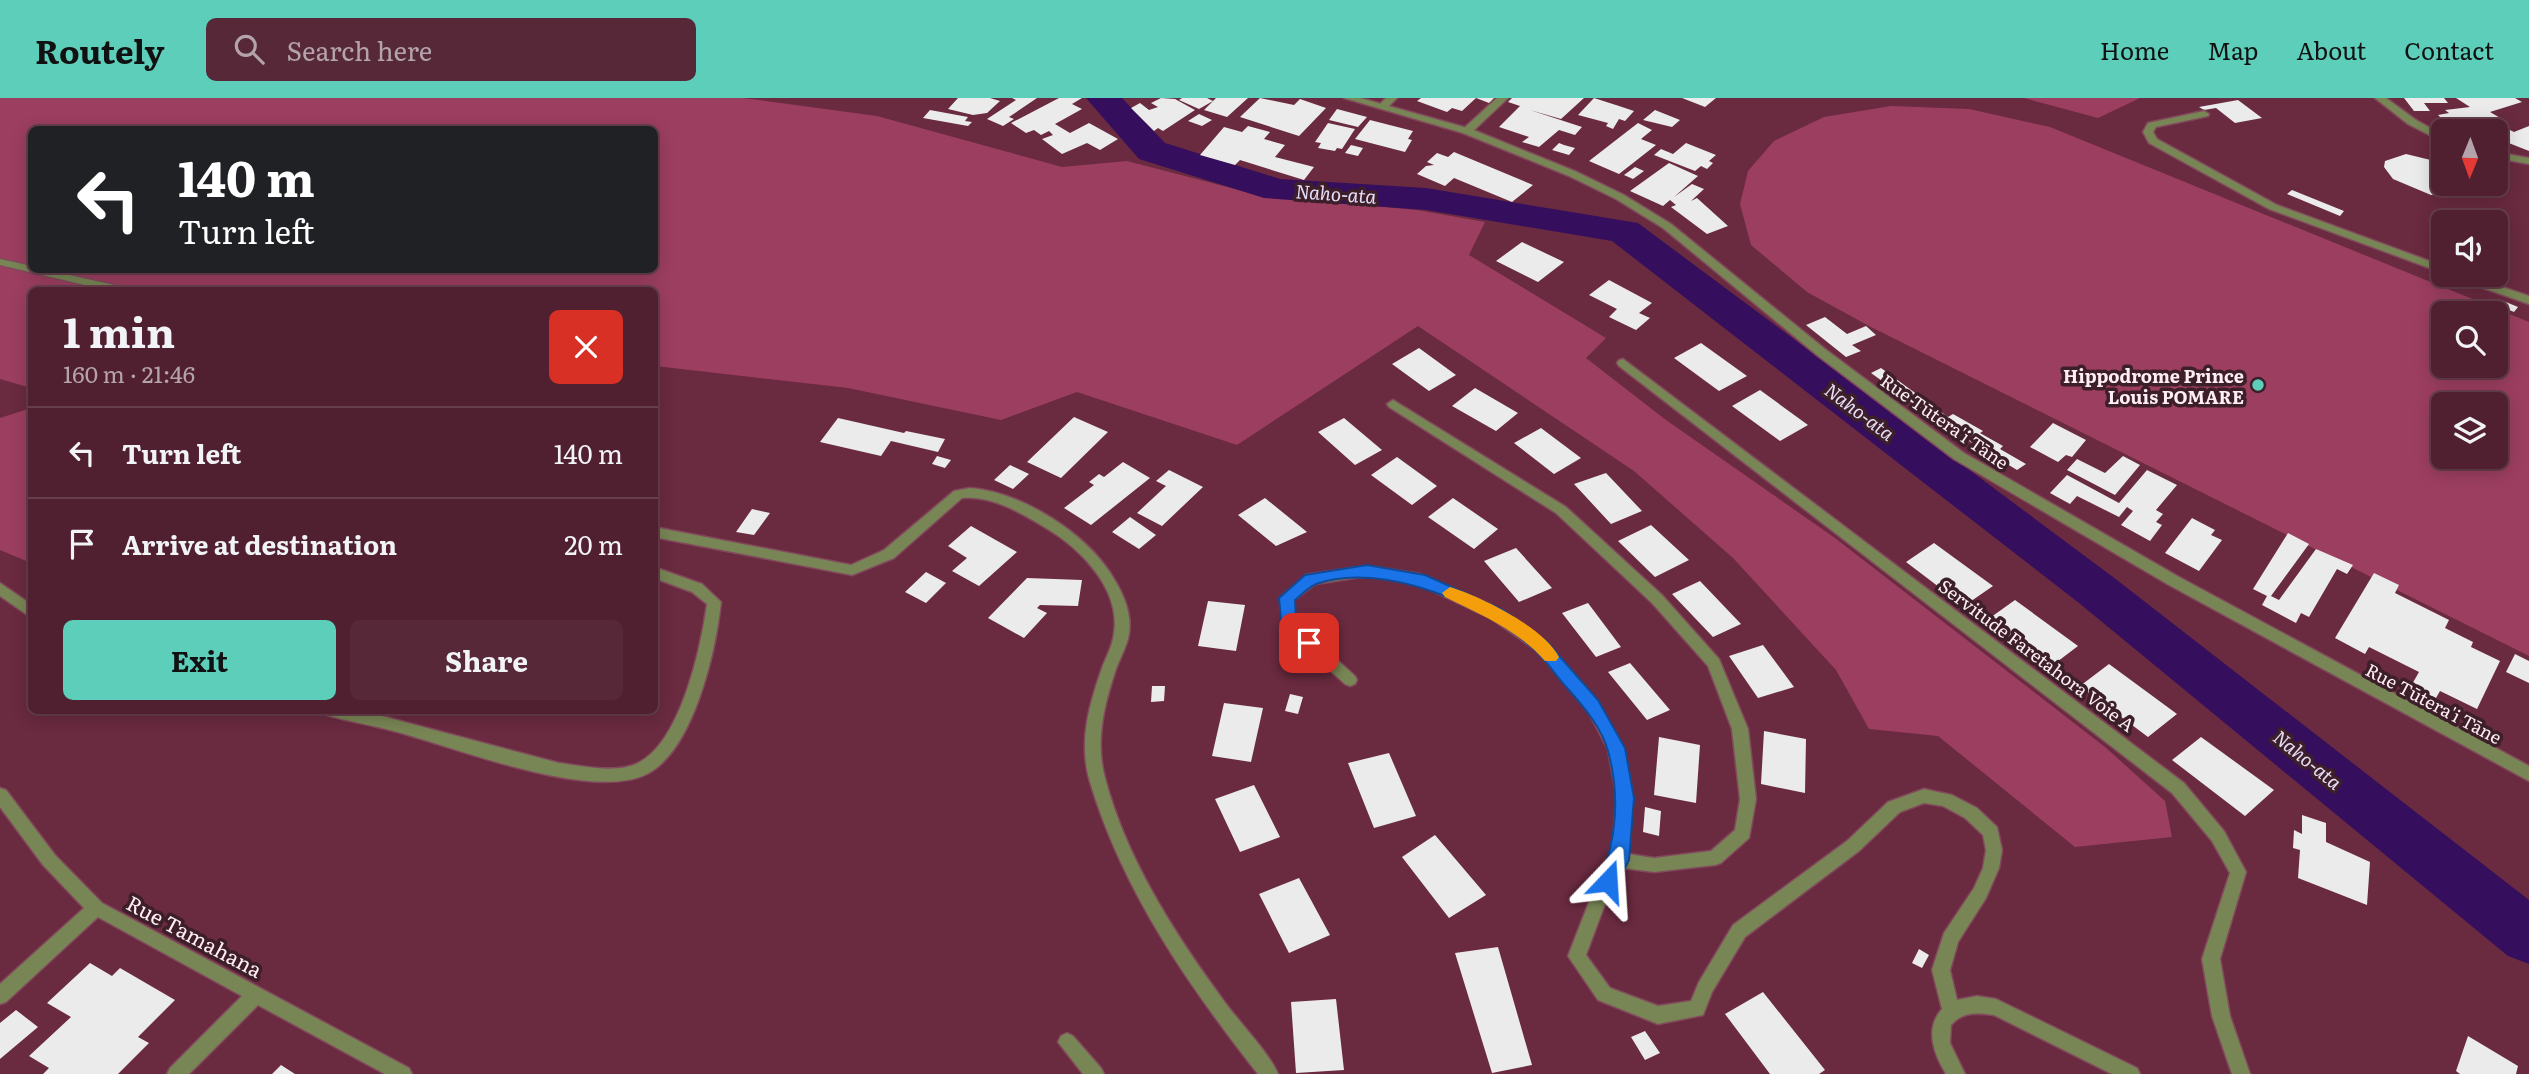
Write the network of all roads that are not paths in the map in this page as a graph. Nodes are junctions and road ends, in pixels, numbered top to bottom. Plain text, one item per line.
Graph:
1 (1349, 98) edge
2 (1503, 98) edge
3 (2380, 98) edge
4 (1388, 102) edge
5 (2204, 114) dead end
6 (1467, 131) junction
7 (2431, 132) edge
8 (2508, 157) edge
9 (2529, 161) edge
10 (0, 262) edge
11 (2431, 266) edge
12 (28, 269) edge
13 (46, 273) edge
14 (105, 287) edge
15 (2491, 287) edge
16 (2529, 300) edge
17 (1623, 363) dead end
18 (1393, 404) dead end
19 (658, 533) edge
20 (658, 573) edge
21 (0, 588) edge
22 (28, 609) edge
23 (1350, 680) dead end
24 (347, 714) edge
25 (2529, 774) edge
26 (0, 796) edge
27 (1619, 860) junction
28 (96, 908) junction
29 (257, 994) junction
30 (0, 996) edge
31 (1951, 1010) junction
32 (1067, 1042) dead end
33 (176, 1074) edge
34 (403, 1074) edge
35 (1095, 1074) edge
36 (1269, 1074) edge
37 (1956, 1074) edge
38 (2131, 1074) edge
39 (2241, 1074) edge

1 - 4 street, Rue Tūtera'i Tāne
2 - 6 street
3 - 7 street
4 - 6 street, Rue Tūtera'i Tāne
5 - 11 street
6 - 25 street, Rue Tūtera'i Tāne
8 - 9 street
10 - 12 street
13 - 14 street
15 - 16 street
17 - 39 street, Servitude Faretahora Voie A
18 - 27 street
19 - 36 street
20 - 24 street
21 - 22 street
23 - 27 street
26 - 28 street, Rue Tamahana
27 - 31 street
28 - 29 street, Rue Tamahana
28 - 30 street
29 - 33 street
29 - 34 street, Rue Tamahana
31 - 37 street
31 - 38 street
32 - 35 street

